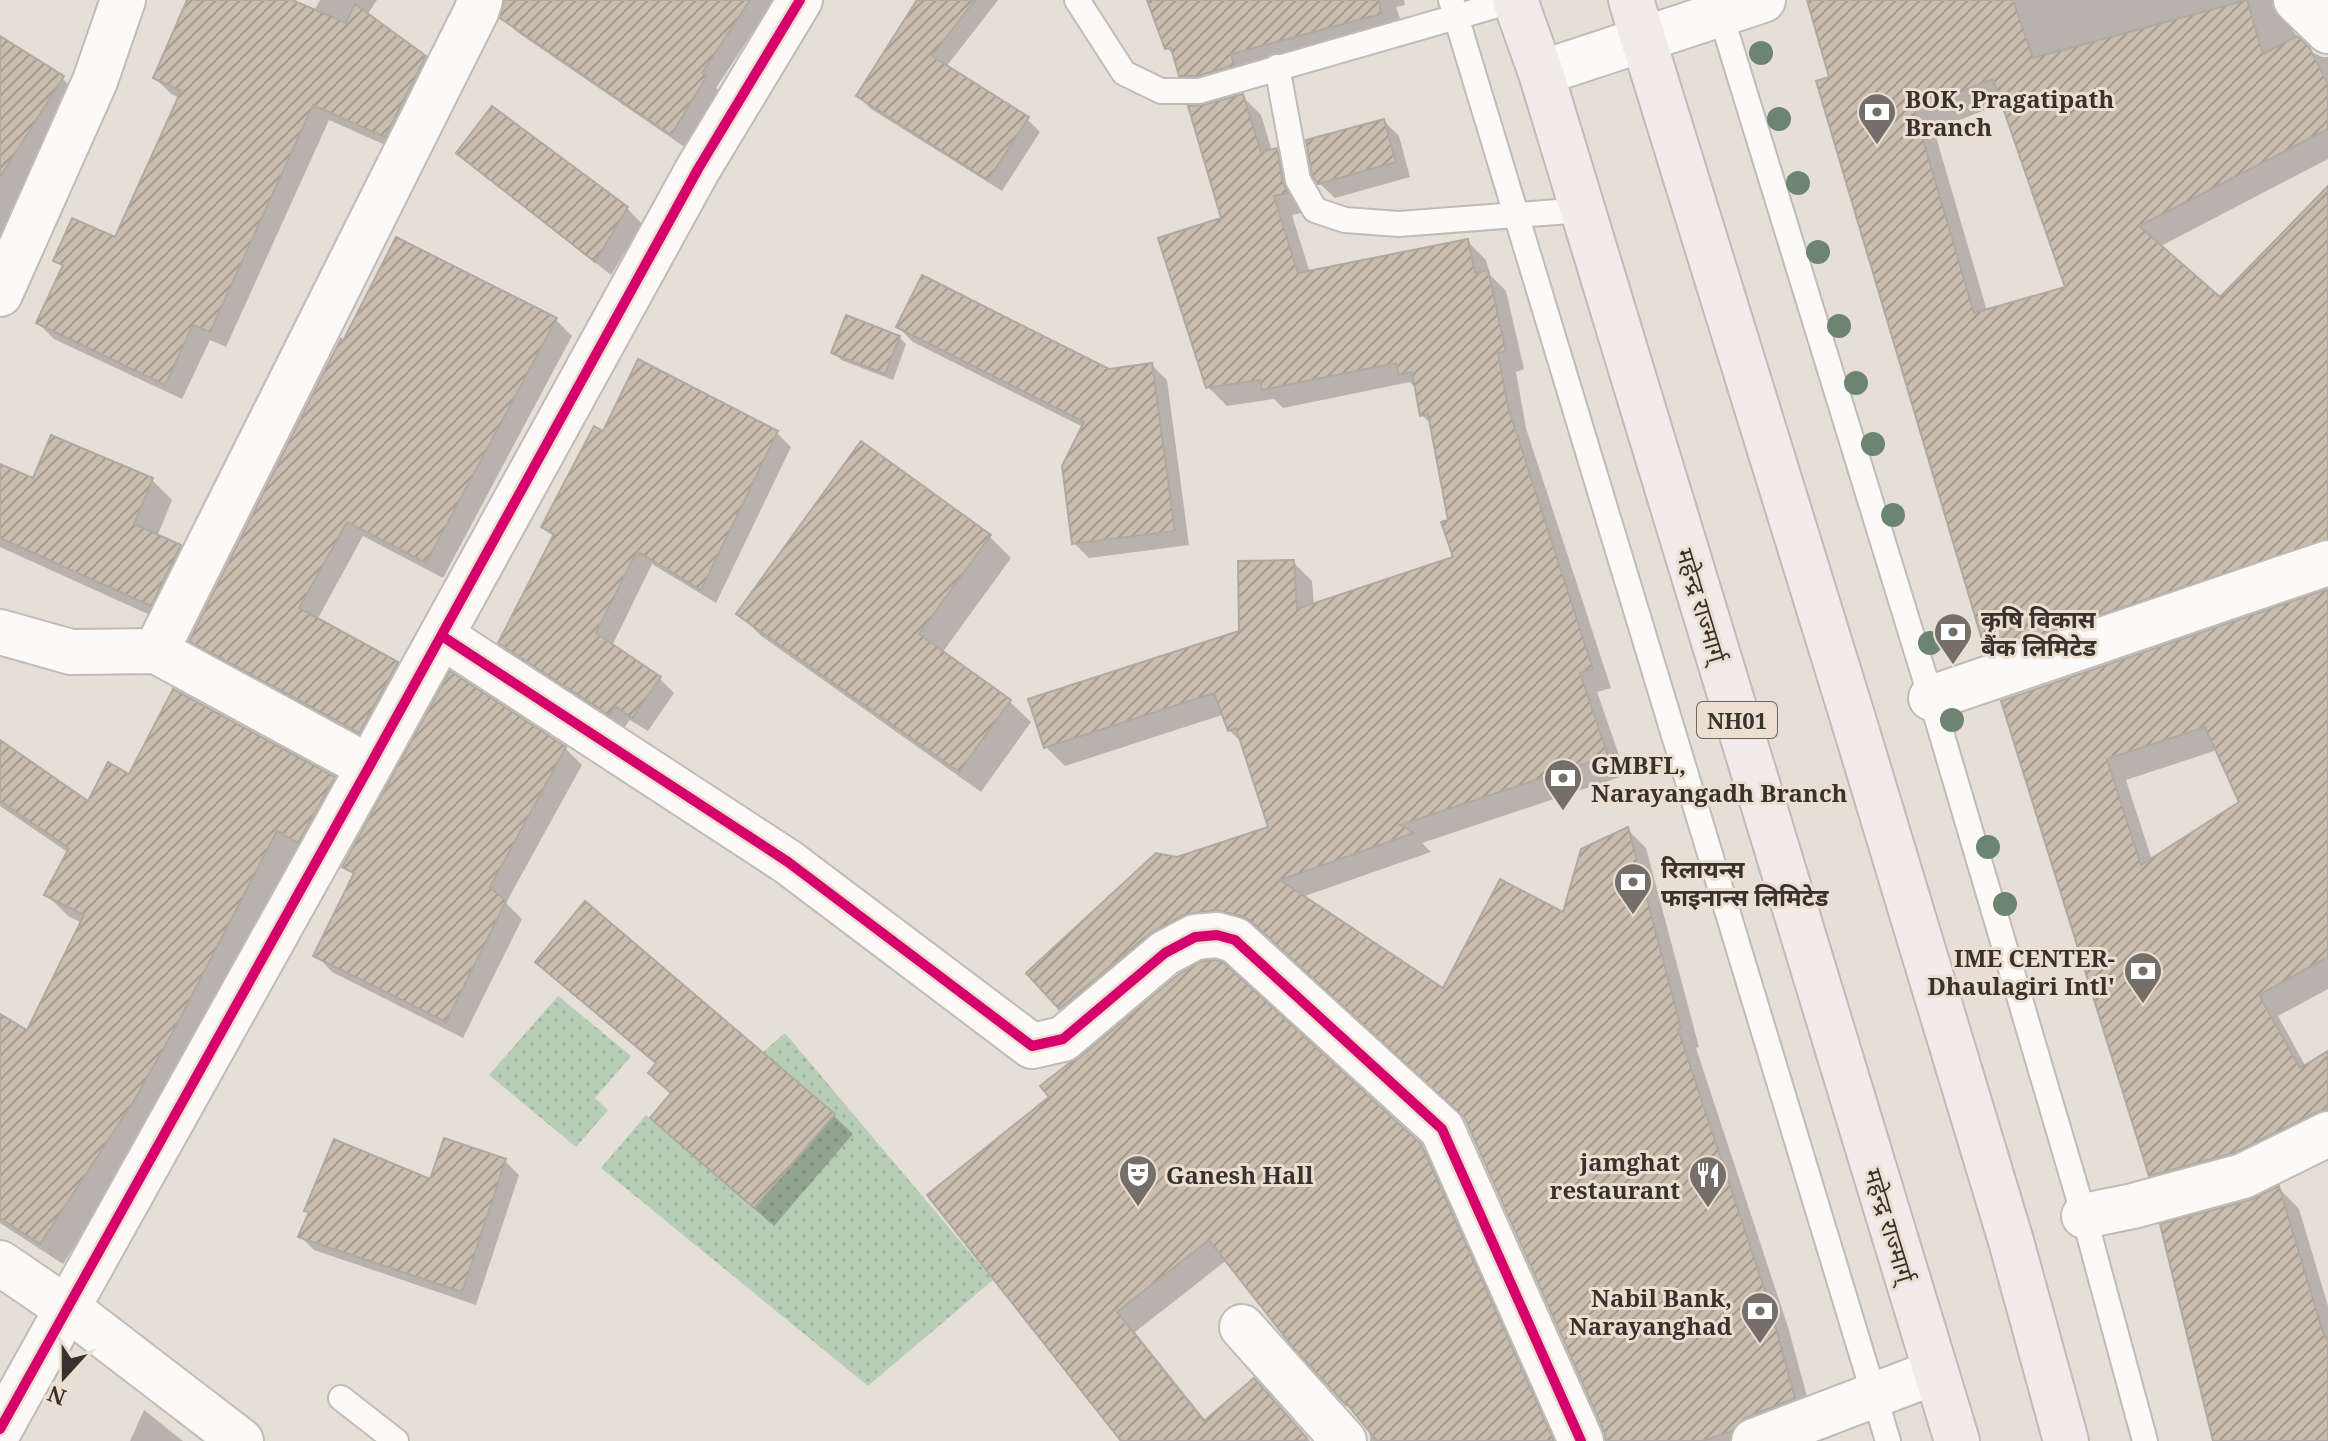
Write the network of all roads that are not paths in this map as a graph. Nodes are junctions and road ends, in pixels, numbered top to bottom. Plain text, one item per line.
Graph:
1 (123, 0) edge
2 (480, 0) edge
3 (800, 0) edge
4 (1077, 0) edge
5 (1515, 0) edge
6 (1763, 0) edge
7 (2296, 0) edge
8 (1718, 7) edge
9 (1454, 9) edge
10 (1636, 19) edge
11 (2328, 31) edge
12 (1277, 67) junction
13 (1541, 73) junction
14 (1583, 210) junction
15 (1516, 215) junction
16 (0, 294) edge
17 (2328, 563) edge
18 (0, 632) edge
19 (442, 636) junction
20 (156, 651) junction
21 (1931, 698) junction
22 (369, 767) junction
23 (2328, 1134) edge
24 (2084, 1216) junction
25 (0, 1263) edge
26 (66, 1308) junction
27 (1242, 1327) dead end
28 (1935, 1372) junction
29 (1875, 1395) junction
30 (341, 1398) dead end
31 (0, 1429) edge
32 (241, 1441) edge
33 (396, 1441) edge
34 (1344, 1441) edge
35 (1581, 1441) edge
36 (1754, 1441) edge
37 (1888, 1441) edge
38 (1957, 1441) edge
39 (2066, 1441) edge
40 (2145, 1441) edge

1 - 16 street
2 - 20 street
3 - 19 street
4 - 12 lane
5 - 9 lane
5 - 13 highway, महेन्द्र राज्मार्ग् / NH01
6 - 8 street
7 - 11 street
8 - 10 street
8 - 21 lane
9 - 12 lane
9 - 15 lane
10 - 13 street
10 - 39 highway
12 - 15 lane
13 - 14 highway, महेन्द्र राज्मार्ग् / NH01
14 - 15 lane
14 - 28 highway, महेन्द्र राज्मार्ग् / NH01
15 - 29 lane
17 - 21 street
18 - 20 street
19 - 22 street
19 - 35 street
20 - 22 street
21 - 24 lane
22 - 26 street
23 - 24 street
24 - 40 lane
25 - 26 street
26 - 31 street
26 - 32 street
27 - 34 street
28 - 29 street
28 - 38 highway, महेन्द्र राज्मार्ग् / NH01
29 - 36 street
29 - 37 lane
30 - 33 lane

